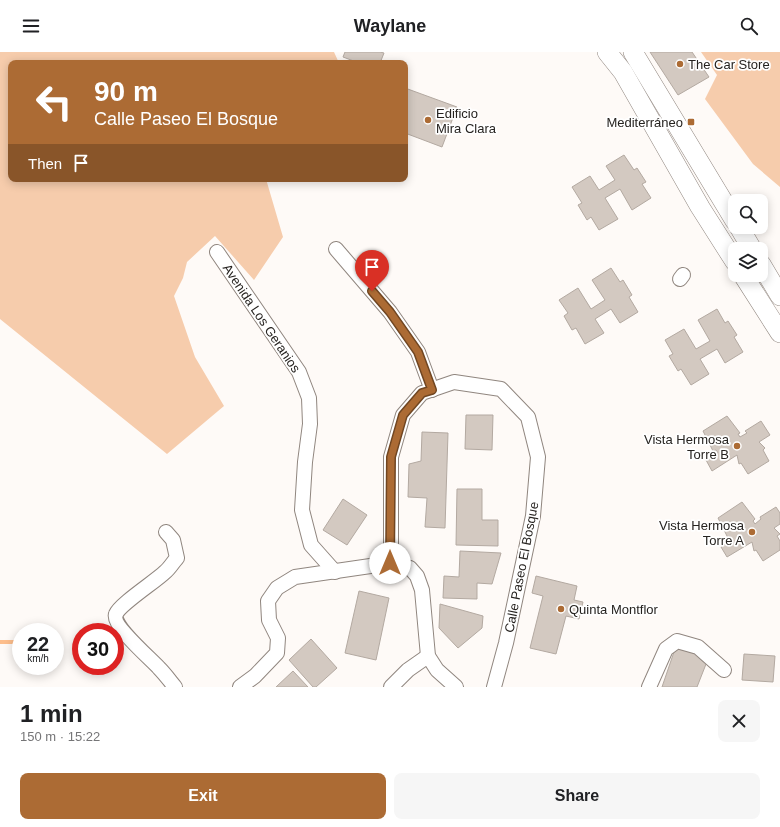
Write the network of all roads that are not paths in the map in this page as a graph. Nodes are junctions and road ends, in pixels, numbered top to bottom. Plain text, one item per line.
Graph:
1 (608, 52) edge
2 (633, 52) edge
3 (728, 209) edge
4 (336, 249) dead end
5 (728, 251) edge
6 (217, 252) dead end
7 (768, 276) edge
8 (748, 282) edge
9 (780, 296) edge
10 (780, 333) edge
11 (432, 390) junction
12 (166, 532) dead end
13 (390, 563) junction
14 (336, 572) junction
15 (428, 656) junction
16 (724, 670) dead end
17 (175, 687) edge
18 (240, 687) edge
19 (392, 687) edge
20 (456, 687) edge
21 (494, 687) edge
22 (649, 687) edge

1 - 5 main road
2 - 3 main road
4 - 11 street
6 - 14 street, Avenida Los Geranios
7 - 9 main road
8 - 10 main road
11 - 13 street, Calle Paseo El Bosque
11 - 21 street, Calle Paseo El Bosque
12 - 17 street
13 - 14 street
13 - 15 street
14 - 18 street
15 - 19 street
15 - 20 street
16 - 22 street

